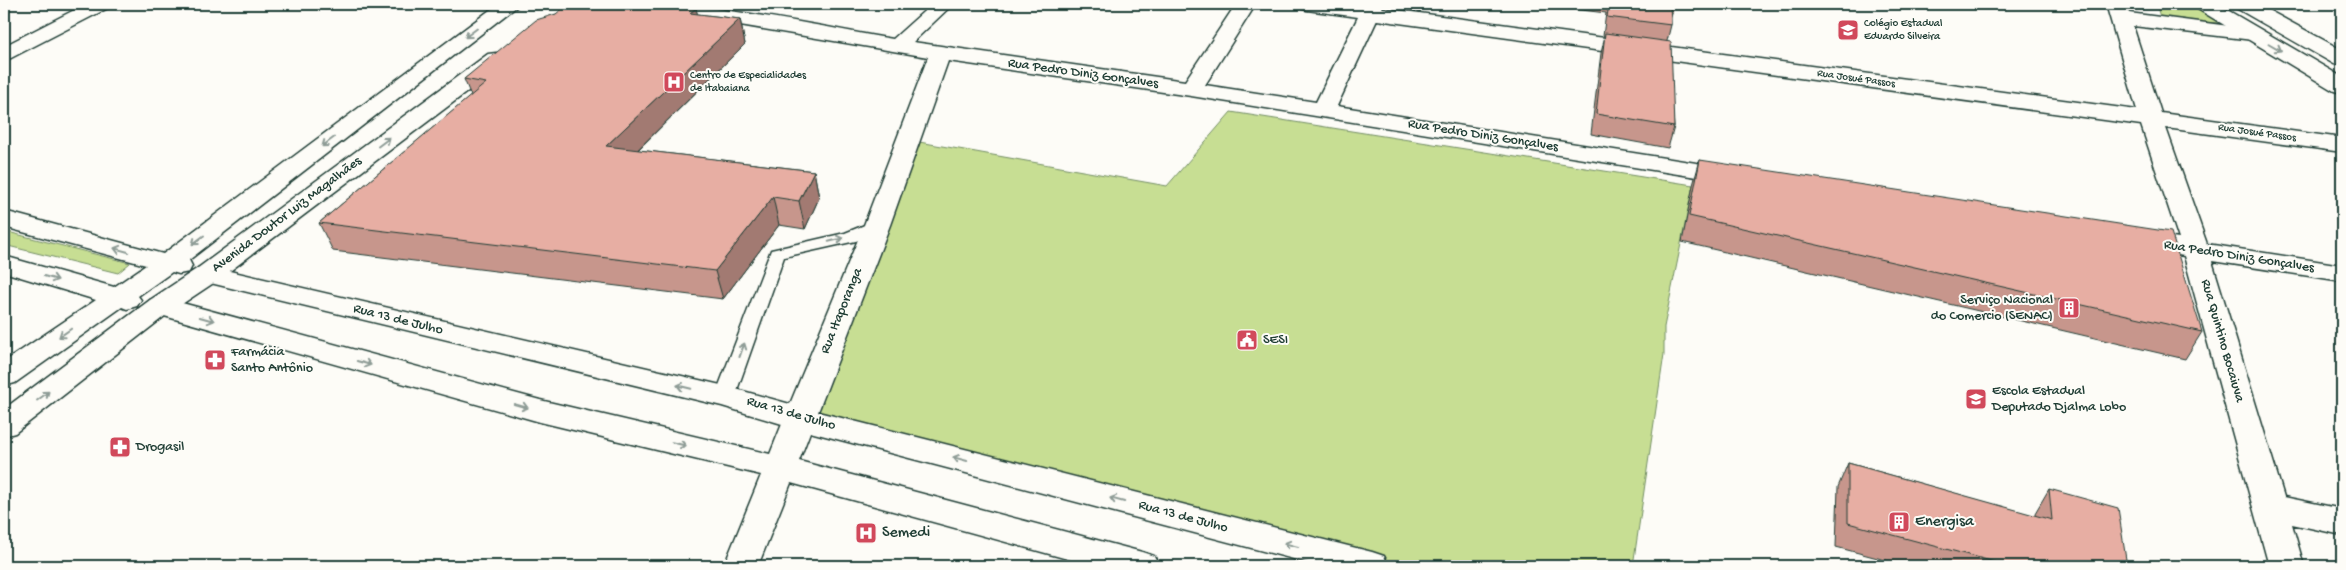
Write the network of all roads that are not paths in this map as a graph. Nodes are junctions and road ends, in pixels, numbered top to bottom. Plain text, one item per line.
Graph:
1 (101, 4) edge
2 (510, 4) edge
3 (624, 4) edge
4 (759, 4) edge
5 (943, 4) edge
6 (1246, 4) edge
7 (1307, 4) edge
8 (2203, 4) edge
9 (2243, 4) edge
10 (1372, 8) edge
11 (2117, 11) edge
12 (740, 19) junction
13 (2253, 34) junction
14 (515, 45) edge
15 (897, 46) junction
16 (940, 53) junction
17 (4, 54) edge
18 (2342, 59) edge
19 (2342, 86) edge
20 (1191, 89) junction
21 (1324, 110) junction
22 (2151, 119) junction
23 (2342, 145) edge
24 (1754, 179) edge
25 (4, 219) edge
26 (877, 225) junction
27 (2117, 237) edge
28 (2196, 250) junction
29 (168, 263) junction
30 (4, 264) edge
31 (2342, 273) edge
32 (208, 274) junction
33 (115, 298) junction
34 (160, 306) junction
35 (4, 376) edge
36 (725, 396) junction
37 (799, 418) junction
38 (4, 425) edge
39 (781, 468) junction
40 (2269, 506) junction
41 (2342, 522) edge
42 (741, 566) edge
43 (1142, 566) edge
44 (1372, 566) edge
45 (2287, 566) edge

1 - 17 street
2 -> 29 street
3 - 12 street, Rua Pedro Diniz Gonçalves
4 - 12 street
5 - 15 street
6 - 20 street
7 - 10 street, Rua Josué Passos
8 - 13 street
9 - 18 street
10 - 21 street
10 - 22 street, Rua Josué Passos
11 - 13 street
11 - 22 street, Rua Quintino Bocaiuva
12 - 15 street, Rua Pedro Diniz Gonçalves
13 -> 19 street
32 -> 14 street, Avenida Doutor Luiz Magalhães
15 - 16 street, Rua Pedro Diniz Gonçalves
16 - 20 street, Rua Pedro Diniz Gonçalves
16 - 26 street, Rua Itaporanga
20 - 21 street, Rua Pedro Diniz Gonçalves
21 - 24 street, Rua Pedro Diniz Gonçalves
22 - 23 street, Rua Josué Passos
22 - 28 street, Rua Quintino Bocaiuva
29 -> 25 street, Rua 13 de Julho
36 -> 26 lane
26 - 37 street, Rua Itaporanga
27 - 28 street, Rua Pedro Diniz Gonçalves
28 - 31 street, Rua Pedro Diniz Gonçalves
28 - 40 street, Rua Quintino Bocaiuva
29 - 32 street, Rua 13 de Julho
29 - 33 street
30 -> 33 street
32 - 34 street, Avenida Doutor Luiz Magalhães
36 -> 32 street, Rua 13 de Julho
33 - 34 street
33 -> 35 street
38 -> 34 street, Avenida Doutor Luiz Magalhães
34 -> 39 street
36 - 37 street, Rua 13 de Julho
37 - 39 street, Rua Itaporanga
44 -> 37 street, Rua 13 de Julho
39 - 42 street, Rua Itaporanga
39 - 43 street
40 - 41 street
40 - 45 street, Rua Quintino Bocaiuva

